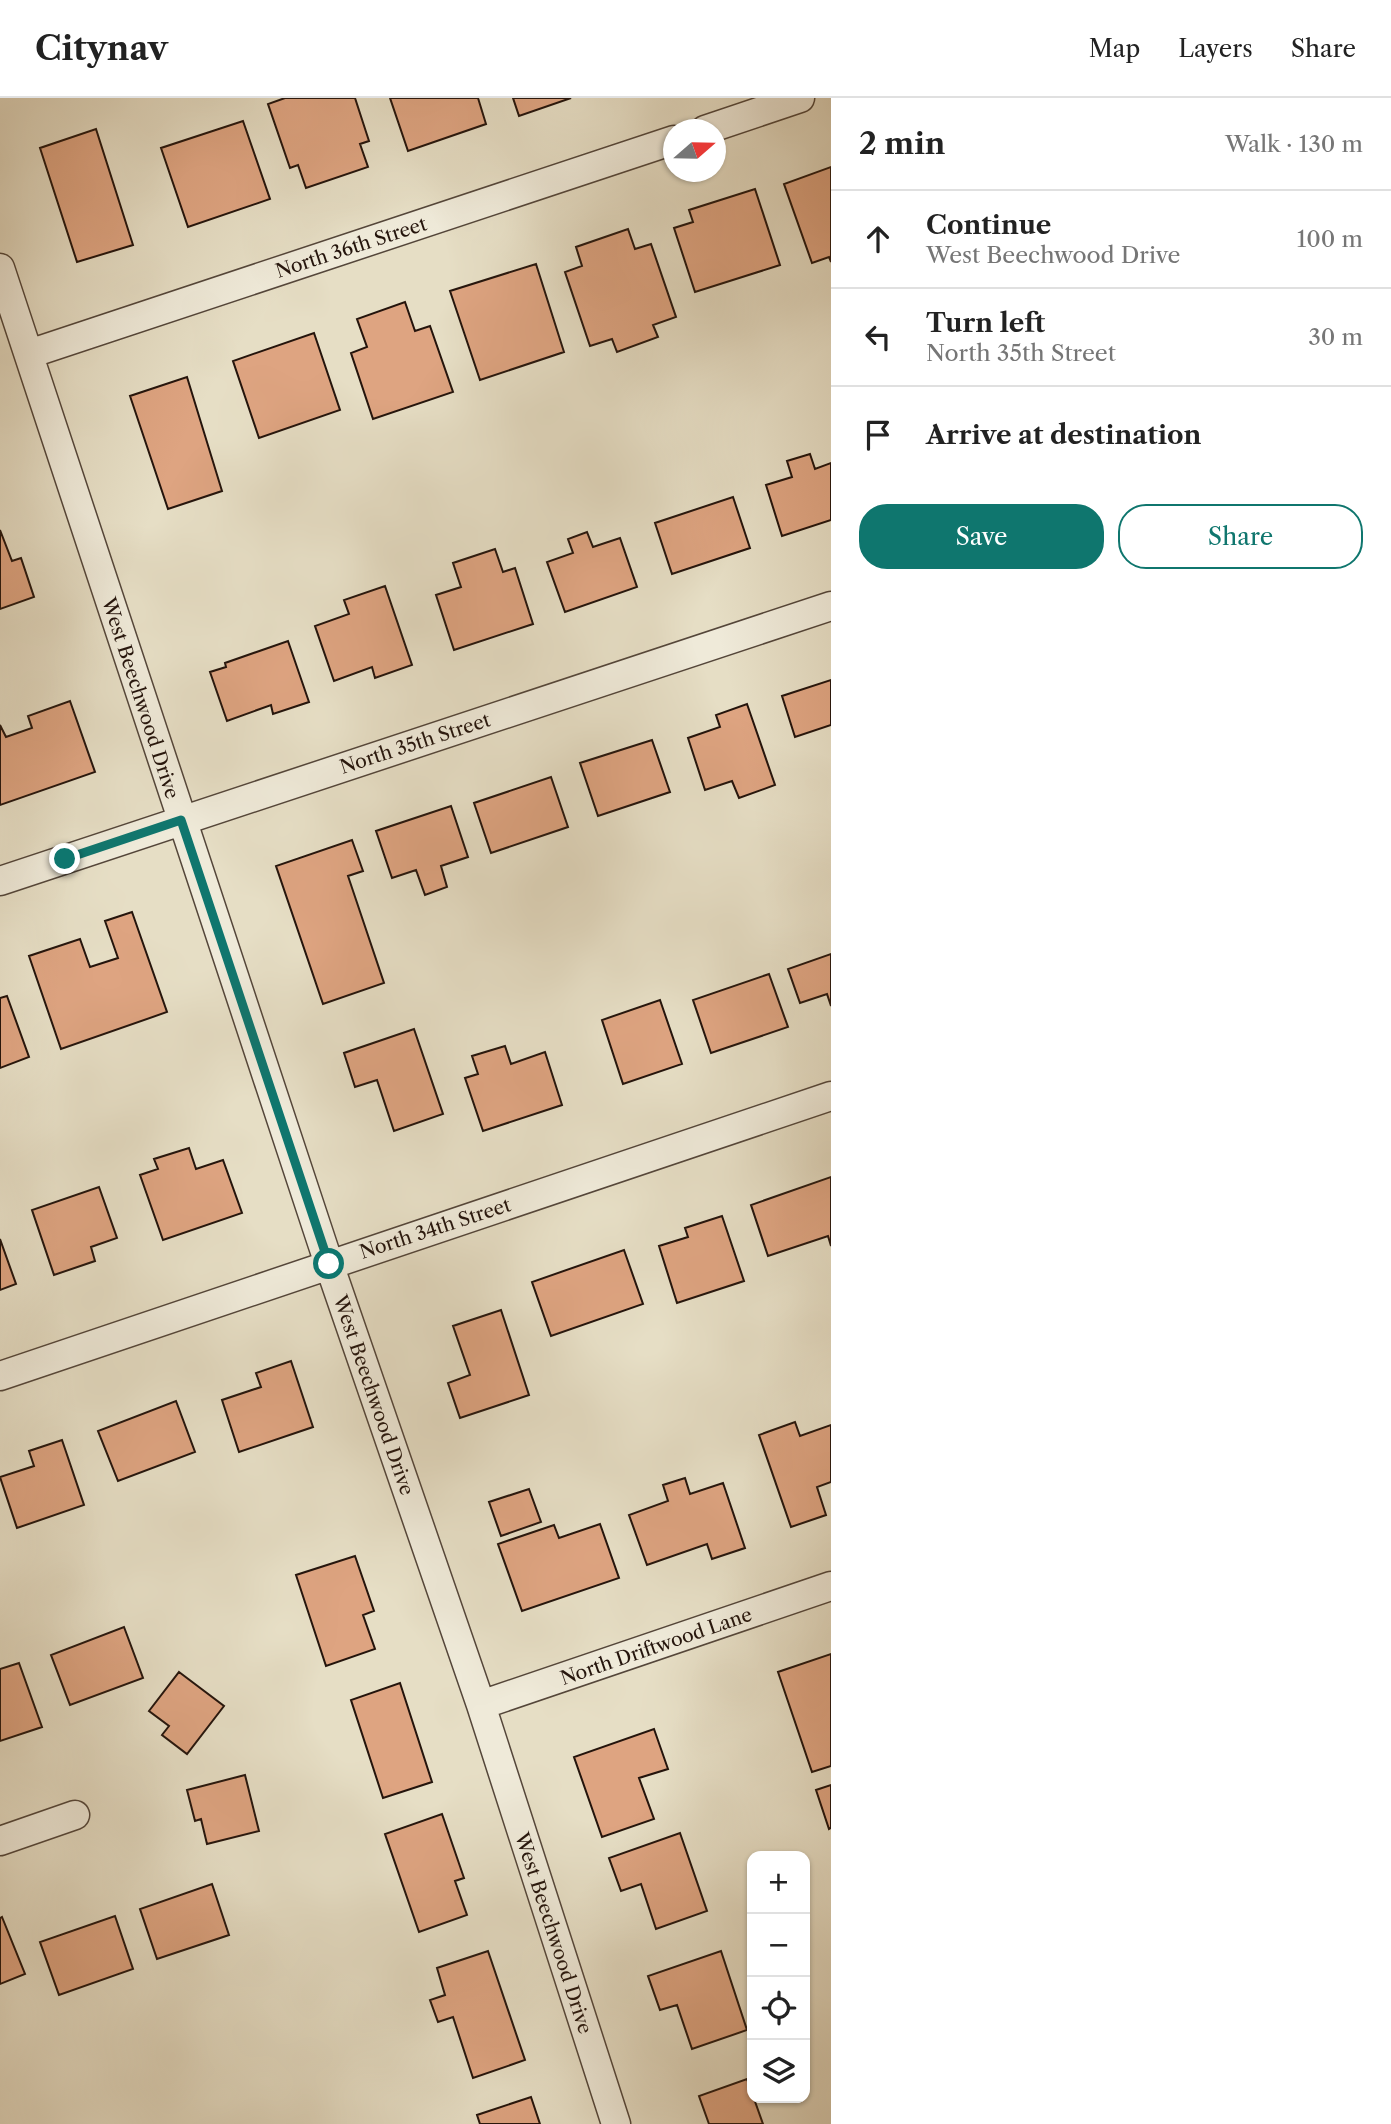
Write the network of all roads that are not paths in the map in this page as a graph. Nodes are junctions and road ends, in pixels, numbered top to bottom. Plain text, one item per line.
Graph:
1 (800, 98) edge
2 (726, 123) edge
3 (663, 144) edge
4 (0, 268) edge
5 (29, 354) junction
6 (831, 606) edge
7 (181, 820) junction
8 (0, 881) edge
9 (831, 1096) edge
10 (329, 1264) junction
11 (0, 1376) edge
12 (831, 1586) edge
13 (481, 1705) junction
14 (75, 1815) dead end
15 (0, 1841) edge
16 (615, 2124) edge

1 - 2 street
3 - 5 street, North 36th Street
4 - 5 street, West Beechwood Drive
5 - 7 street, West Beechwood Drive
6 - 7 street, North 35th Street
7 - 8 street, North 35th Street
7 - 10 street, West Beechwood Drive
9 - 10 street, North 34th Street
10 - 11 street, North 34th Street
10 - 13 street, West Beechwood Drive
12 - 13 street, North Driftwood Lane
13 - 16 street, West Beechwood Drive
14 - 15 street

